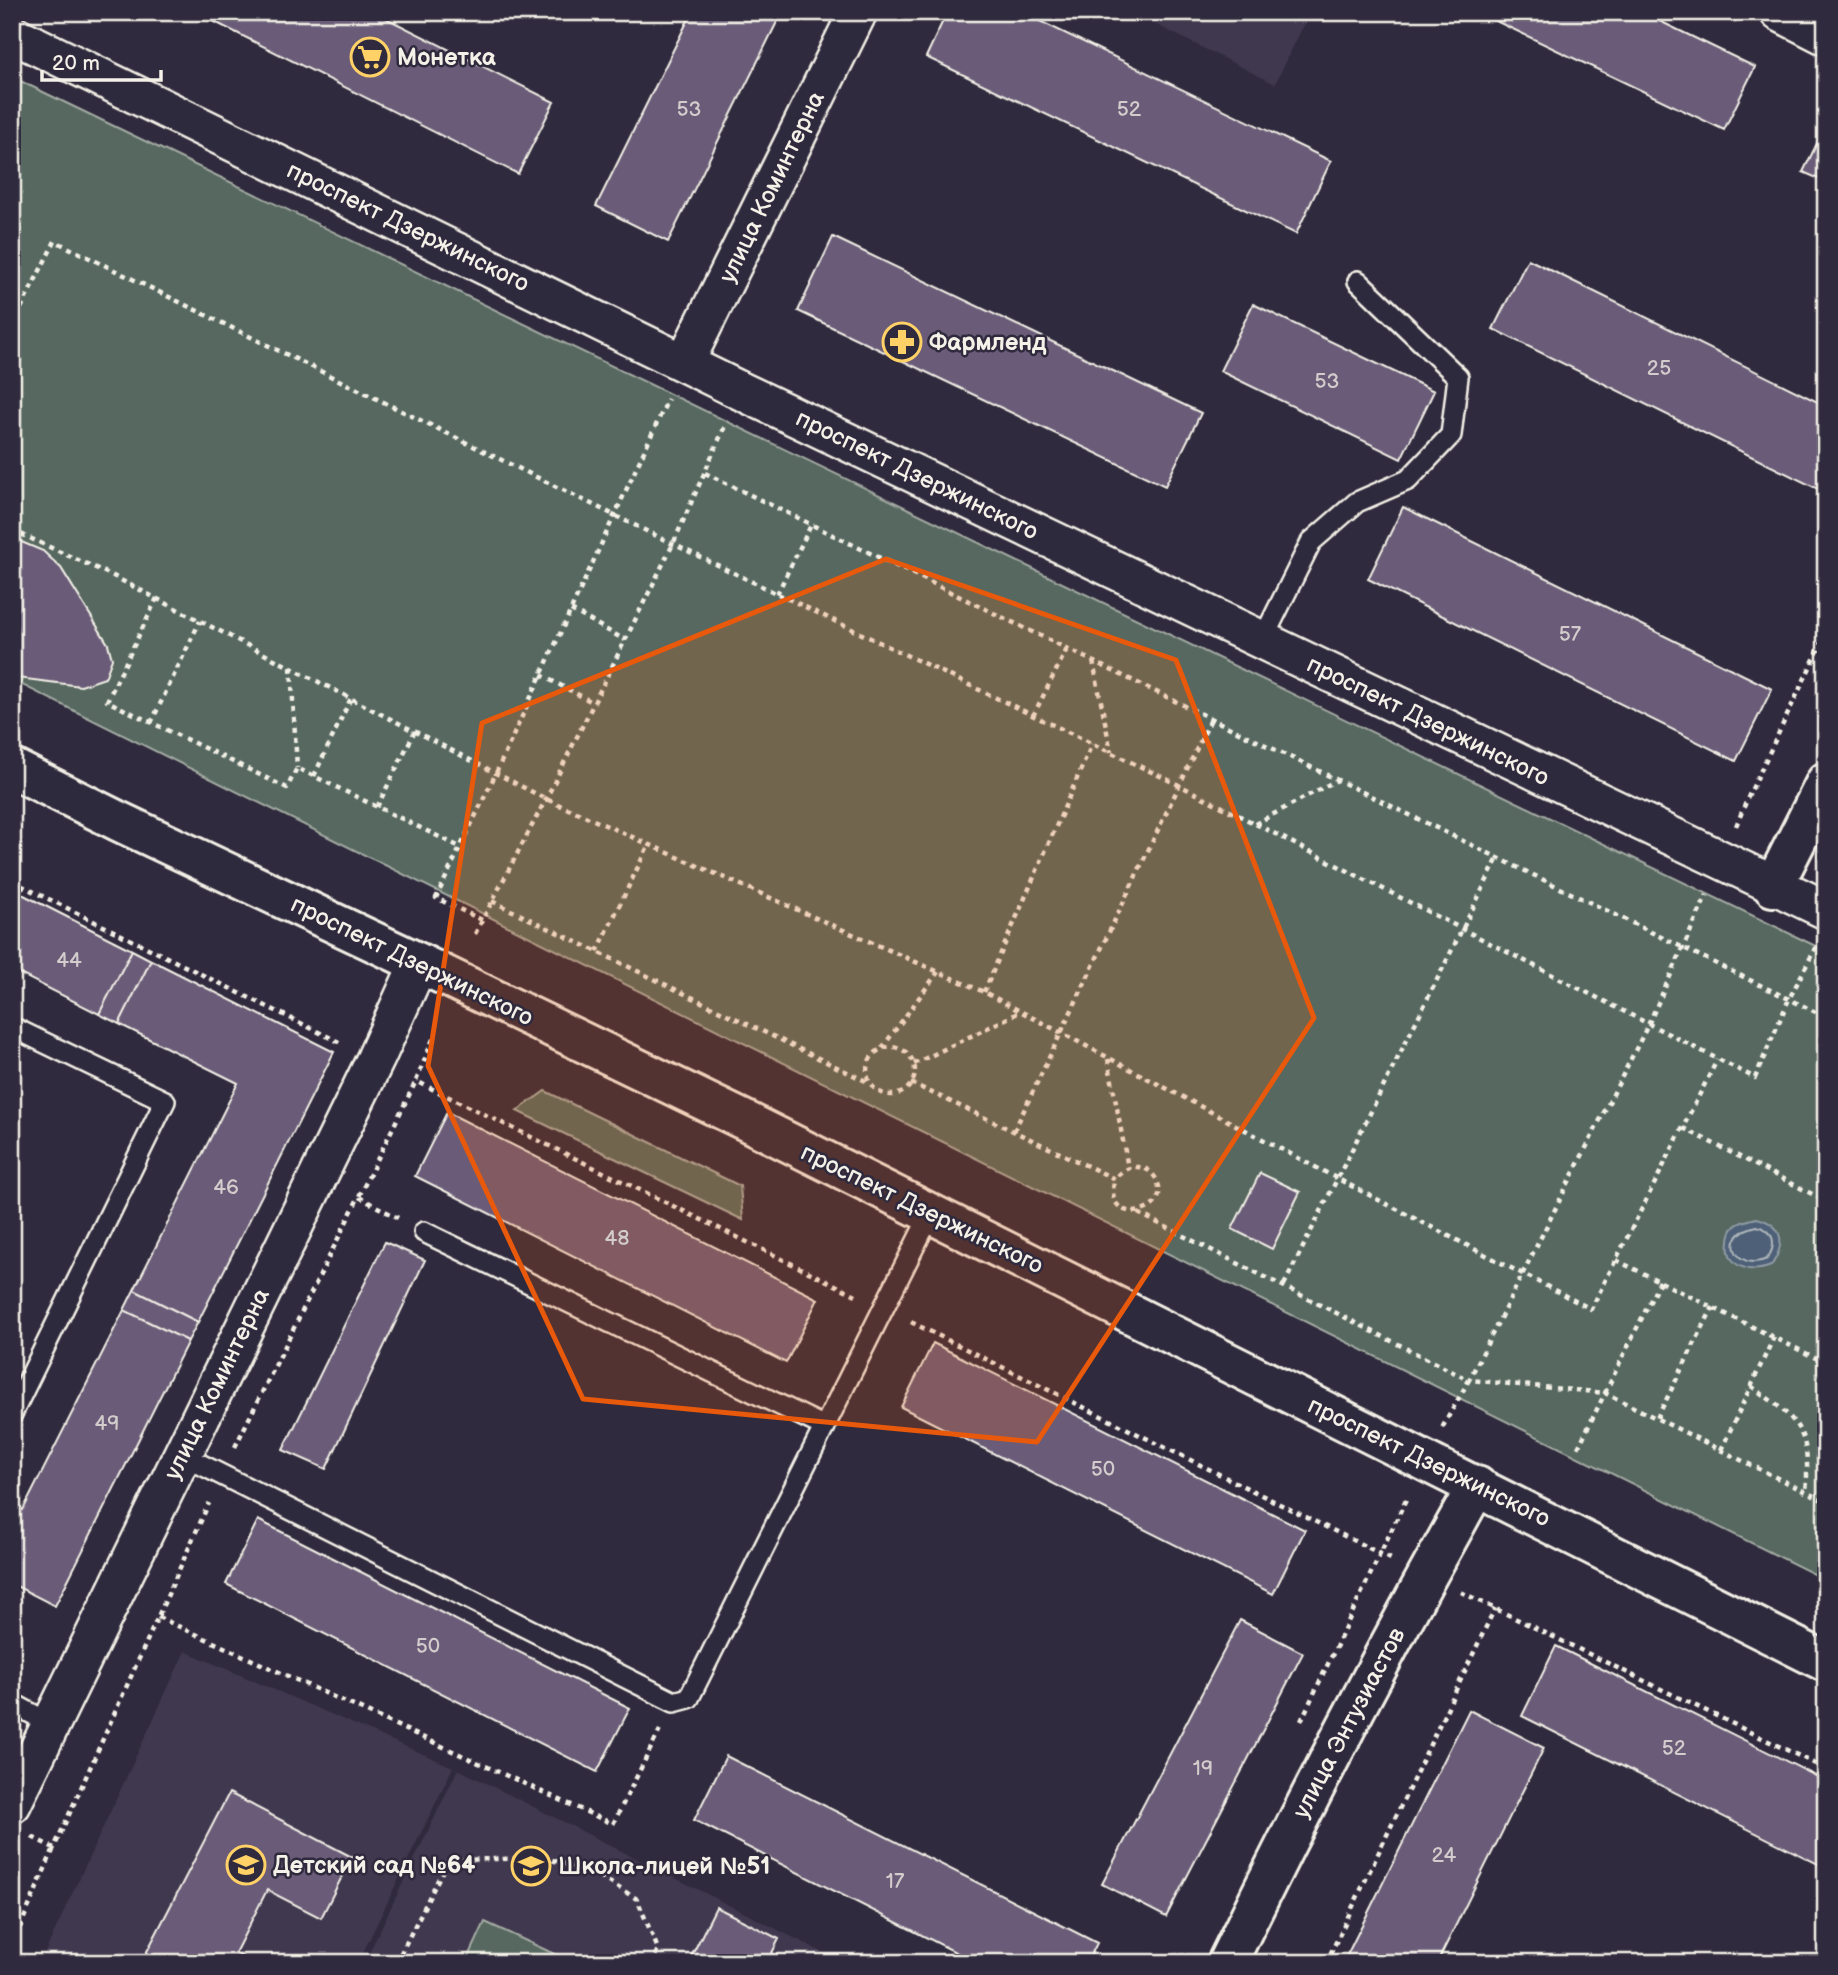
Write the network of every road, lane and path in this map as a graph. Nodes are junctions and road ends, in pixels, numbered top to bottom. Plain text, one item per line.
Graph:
1 (858, 12) edge
2 (1779, 12) edge
3 (12, 34) edge
4 (1826, 36) edge
5 (1358, 281) dead end
6 (12, 326) edge
7 (685, 362) junction
8 (741, 391) junction
9 (705, 473) junction
10 (615, 515) junction
11 (811, 525) junction
12 (12, 530) edge
13 (673, 544) junction
14 (777, 594) junction
15 (157, 598) junction
16 (571, 610) junction
17 (200, 621) junction
18 (1826, 634) edge
19 (625, 640) junction
20 (1262, 641) junction
21 (1067, 649) junction
22 (1093, 662) junction
23 (291, 667) junction
24 (541, 676) junction
25 (352, 698) junction
26 (594, 703) junction
27 (1033, 716) junction
28 (1211, 719) junction
29 (152, 723) junction
30 (415, 731) junction
31 (1092, 744) junction
32 (1111, 753) junction
33 (12, 768) edge
34 (297, 768) junction
35 (496, 773) junction
36 (314, 776) junction
37 (1337, 780) junction
38 (1826, 782) edge
39 (1179, 785) junction
40 (546, 799) junction
41 (377, 807) junction
42 (1255, 824) junction
43 (649, 844) junction
44 (460, 847) junction
45 (1498, 858) junction
46 (1722, 862) junction
47 (12, 881) edge
48 (1773, 887) junction
49 (492, 901) junction
50 (482, 920) junction
51 (1823, 925) edge
52 (1462, 930) junction
53 (475, 934) dead end
54 (1682, 947) junction
55 (597, 952) junction
56 (419, 963) junction
57 (939, 972) junction
58 (984, 992) junction
59 (1789, 999) junction
60 (1021, 1011) junction
61 (1826, 1017) edge
62 (1648, 1025) junction
63 (12, 1027) edge
64 (1061, 1033) junction
65 (347, 1046) dead end
66 (881, 1048) junction
67 (1108, 1058) junction
68 (1717, 1060) junction
69 (914, 1064) junction
70 (416, 1081) dead end
71 (870, 1083) junction
72 (911, 1083) junction
73 (1683, 1128) junction
74 (1014, 1131) junction
75 (1128, 1168) junction
76 (1115, 1179) junction
77 (1338, 1180) junction
78 (359, 1197) junction
79 (1826, 1201) edge
80 (931, 1213) junction
81 (1138, 1213) junction
82 (424, 1232) joint
83 (1616, 1260) junction
84 (1521, 1274) junction
85 (1660, 1281) junction
86 (1284, 1285) junction
87 (1713, 1307) junction
88 (1774, 1337) junction
89 (1826, 1363) edge
90 (1469, 1380) junction
91 (1751, 1387) junction
92 (1605, 1393) junction
93 (12, 1414) edge
94 (1657, 1418) junction
95 (825, 1427) junction
96 (1578, 1448) dead end
97 (1721, 1450) junction
98 (182, 1455) junction
99 (1424, 1461) junction
100 (222, 1474) junction
101 (1477, 1486) junction
102 (1806, 1492) junction
103 (1826, 1502) edge
104 (1454, 1588) dead end
105 (1495, 1608) junction
106 (158, 1617) junction
107 (1826, 1662) edge
108 (674, 1702) junction
109 (12, 1703) edge
110 (51, 1724) junction
111 (1298, 1727) dead end
112 (1826, 1769) edge
113 (18, 1818) edge
114 (54, 1848) junction
115 (12, 1946) edge
116 (396, 1963) edge
117 (652, 1963) edge
118 (1227, 1963) edge
119 (1326, 1963) edge

1 - 7 street, улица Коминтерна
2 - 4 street
3 - 7 street, проспект Дзержинского
5 - 20 lane
6 - 10 path
7 - 8 street, проспект Дзержинского
7 - 10 path
8 - 9 path
8 - 20 street, проспект Дзержинского
9 - 11 path
9 - 13 path
10 - 13 path
10 - 16 path
11 - 14 path
11 - 21 path
12 - 15 path
13 - 14 path
13 - 19 path
14 - 27 path
15 - 17 path
15 - 29 path
16 - 19 path
16 - 24 path
17 - 23 path
17 - 29 path
18 - 46 path
19 - 26 path
20 - 46 street, проспект Дзержинского
21 - 22 path
21 - 27 path
22 - 28 path
22 - 32 path
23 - 25 path
23 - 34 path
24 - 26 path
24 - 35 path
25 - 30 path
25 - 36 path
26 - 40 path
27 - 31 path
28 - 37 path
28 - 39 path
29 - 34 path
30 - 35 path
30 - 41 path
31 - 32 path
31 - 58 path
32 - 39 path
33 - 56 street, проспект Дзержинского
34 - 36 path
35 - 40 path
35 - 44 path
36 - 41 path
37 - 42 path
37 - 45 path
38 - 48 street
39 - 42 path
39 - 64 path
40 - 43 path
40 - 49 path
41 - 44 path
42 - 52 path
43 - 55 path
43 - 57 path
44 - 50 path
45 - 52 path
45 - 54 path
46 - 48 street, проспект Дзержинского
46 - 54 path
47 - 65 path
48 - 51 street, проспект Дзержинского
49 - 50 path
49 - 55 path
50 - 53 path
51 - 59 path
52 - 62 path
52 - 77 path
54 - 59 path
54 - 62 path
55 - 71 path
56 - 80 street, проспект Дзержинского
56 - 98 street, улица Коминтерна
57 - 58 path
57 - 66 path
58 - 60 path
59 - 61 path
59 - 68 path
60 - 64 path
60 - 69 path
62 - 68 path
62 - 84 path
63 - 93 lane
64 - 67 path
64 - 74 path
66 - 69 path
66 - 71 path
67 - 75 path
67 - 77 path
68 - 73 path
69 - 72 path
70 - 78 path
71 - 72 path
72 - 74 path
73 - 79 path
73 - 83 path
74 - 76 path
75 - 76 path
75 - 81 path
76 - 81 path
77 - 84 path
77 - 86 path
78 - 82 path
78 - 100 path
80 - 95 lane
80 - 99 street, проспект Дзержинского
81 - 86 path
82 - 95 lane
83 - 84 path
83 - 85 path
84 - 90 path
85 - 87 path
85 - 92 path
86 - 90 path
87 - 88 path
87 - 94 path
88 - 89 path
88 - 91 path
90 - 92 path
90 - 99 path
91 - 97 path
91 - 102 path
92 - 94 path
92 - 96 path
94 - 97 path
95 - 108 lane
97 - 102 path
98 - 100 lane
98 - 110 street, улица Коминтерна
99 - 101 street, проспект Дзержинского
99 - 111 path
100 - 106 path
100 - 108 lane
101 - 107 street, проспект Дзержинского
101 - 118 street, улица Энтузиастов
102 - 103 path
104 - 105 path
105 - 112 path
105 - 119 path
106 - 108 path
106 - 114 path
109 - 110 lane
110 - 113 street, улица Коминтерна
113 - 114 path
114 - 115 path
116 - 117 path

